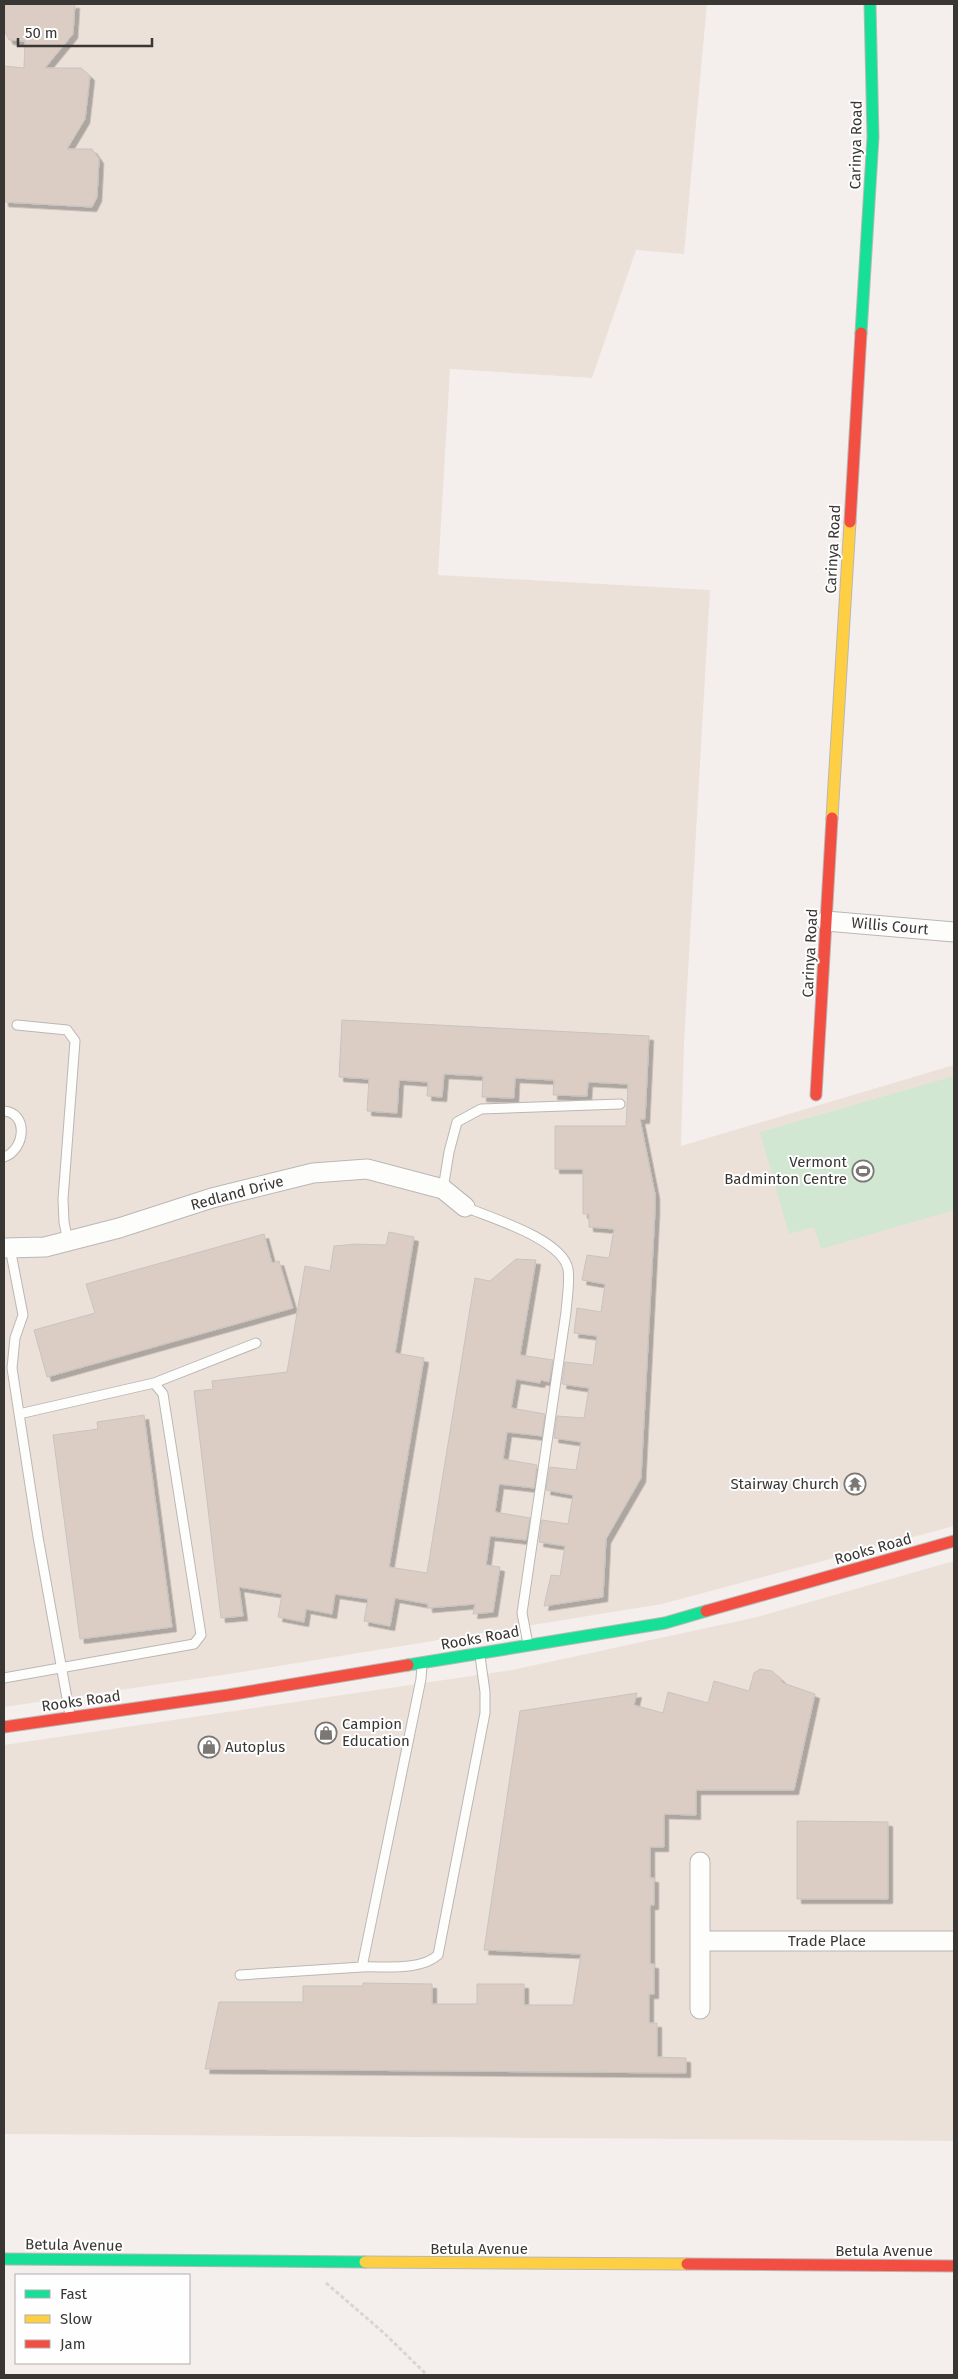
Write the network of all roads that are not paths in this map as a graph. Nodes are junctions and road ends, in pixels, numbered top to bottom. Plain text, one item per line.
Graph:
1 (870, 4) edge
2 (826, 921) junction
3 (954, 932) edge
4 (17, 1025) dead end
5 (816, 1095) dead end
6 (620, 1104) dead end
7 (4, 1111) edge
8 (4, 1157) edge
9 (443, 1189) junction
10 (465, 1207) joint
11 (68, 1242) junction
12 (7, 1248) edge
13 (256, 1343) dead end
14 (154, 1383) junction
15 (20, 1414) junction
16 (954, 1542) edge
17 (528, 1644) junction
18 (479, 1654) junction
19 (422, 1663) junction
20 (62, 1668) junction
21 (4, 1678) edge
22 (71, 1717) junction
23 (4, 1727) edge
24 (700, 1862) dead end
25 (701, 1940) junction
26 (954, 1940) edge
27 (362, 1967) junction
28 (240, 1976) dead end
29 (700, 2009) dead end
30 (4, 2259) edge
31 (954, 2266) edge

1 - 2 street, Carinya Road
2 - 3 street, Willis Court
2 - 5 street, Carinya Road
4 - 11 lane
6 - 9 lane
7 - 8 lane
9 - 10 street, Redland Drive
9 - 11 street, Redland Drive
10 - 17 lane
11 - 12 street, Redland Drive
12 - 15 lane
13 - 14 lane
14 - 15 lane
14 - 20 lane
15 - 20 lane
16 - 17 street, Rooks Road
17 - 18 street, Rooks Road
18 - 19 street, Rooks Road
18 - 27 lane
19 - 22 street, Rooks Road
19 - 27 lane
20 - 21 lane
20 - 22 lane
22 - 23 street, Rooks Road
24 - 25 street
25 - 26 street, Trade Place
25 - 29 street
27 - 28 lane
30 - 31 street, Betula Avenue

